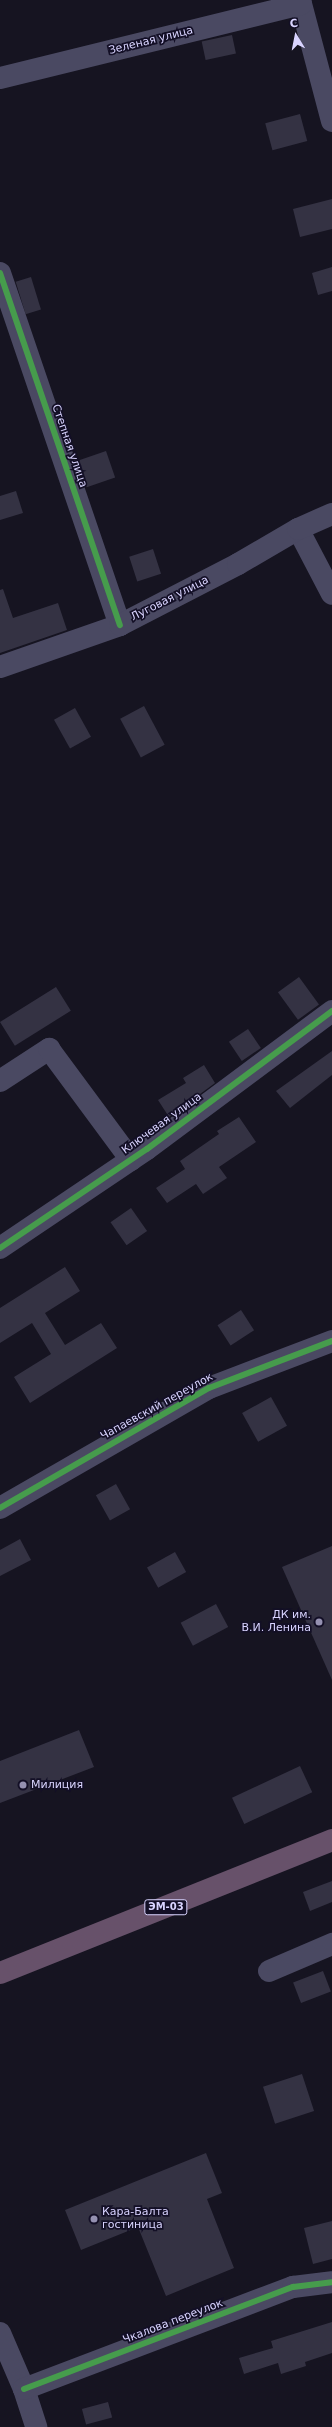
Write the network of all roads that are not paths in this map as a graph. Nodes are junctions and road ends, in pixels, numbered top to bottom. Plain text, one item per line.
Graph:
1 (301, 2) edge
2 (0, 78) edge
3 (332, 121) edge
4 (0, 273) edge
5 (332, 514) edge
6 (298, 529) junction
7 (332, 594) edge
8 (120, 625) junction
9 (0, 667) edge
10 (332, 1011) edge
11 (0, 1081) edge
12 (131, 1160) junction
13 (0, 1248) edge
14 (332, 1341) edge
15 (0, 1508) edge
16 (332, 1840) edge
17 (332, 1944) edge
18 (269, 1971) dead end
19 (0, 1974) edge
20 (332, 2282) edge
21 (0, 2333) edge
22 (24, 2389) junction
23 (36, 2427) edge

1 - 2 street, Зеленая улица
1 - 3 street
4 - 8 street, Степная улица
5 - 6 street, Луговая улица
6 - 7 street
6 - 8 street, Луговая улица
8 - 9 street, Луговая улица
10 - 12 street, Ключевая улица
11 - 12 street
12 - 13 street, Ключевая улица
14 - 15 street, Чапаевский переулок
16 - 19 highway, ЭМ-03
17 - 18 street
20 - 22 street, Чкалова переулок
21 - 22 street
22 - 23 street

